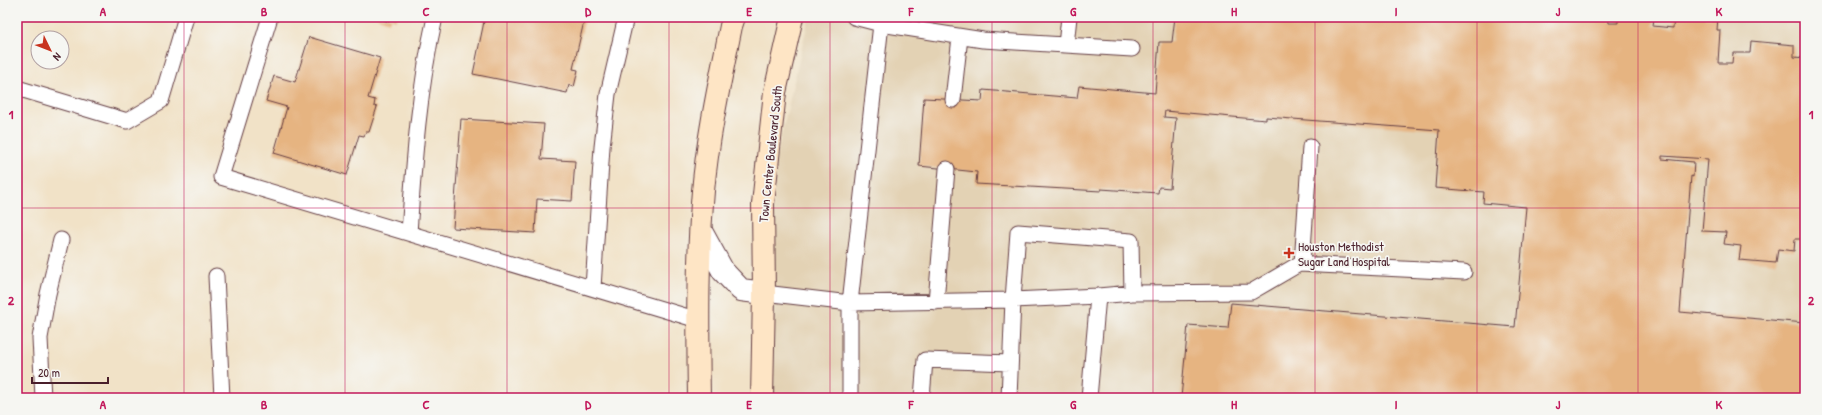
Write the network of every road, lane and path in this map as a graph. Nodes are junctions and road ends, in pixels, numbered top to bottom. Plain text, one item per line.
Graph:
1 (186, 17) edge
2 (270, 17) edge
3 (435, 17) edge
4 (626, 17) edge
5 (734, 17) edge
6 (792, 17) edge
7 (854, 17) edge
8 (1069, 17) edge
9 (882, 20) edge
10 (960, 37) junction
11 (1066, 45) junction
12 (1132, 49) dead end
13 (17, 88) edge
14 (953, 100) dead end
15 (1310, 147) dead end
16 (947, 169) dead end
17 (701, 231) junction
18 (409, 233) junction
19 (61, 240) dead end
20 (1302, 264) junction
21 (1464, 272) dead end
22 (216, 276) dead end
23 (593, 288) junction
24 (764, 293) junction
25 (1132, 293) junction
26 (1098, 296) junction
27 (1013, 300) junction
28 (936, 302) junction
29 (850, 303) junction
30 (698, 320) junction
31 (1010, 363) junction
32 (43, 398) edge
33 (222, 398) edge
34 (699, 398) edge
35 (762, 398) edge
36 (850, 398) edge
37 (922, 398) edge
38 (1009, 398) edge
39 (1089, 398) edge

1 - 13 lane
2 - 18 lane
3 - 18 lane
4 - 23 lane
5 - 17 street
6 - 24 street, Town Center Boulevard South
7 - 9 lane
8 - 11 lane
9 - 10 lane
9 - 29 lane
10 - 11 lane
10 - 14 lane
11 - 12 lane
15 - 20 lane
16 - 28 lane
17 - 24 street
17 - 30 street
18 - 23 lane
19 - 32 lane
20 - 21 lane
20 - 25 lane
22 - 33 lane
23 - 30 lane
24 - 29 lane
24 - 35 street, Town Center Boulevard South
25 - 26 lane
25 - 27 lane
26 - 27 lane
26 - 39 lane
27 - 28 lane
27 - 31 lane
28 - 29 lane
29 - 36 lane
30 - 34 street
31 - 37 lane
31 - 38 lane

